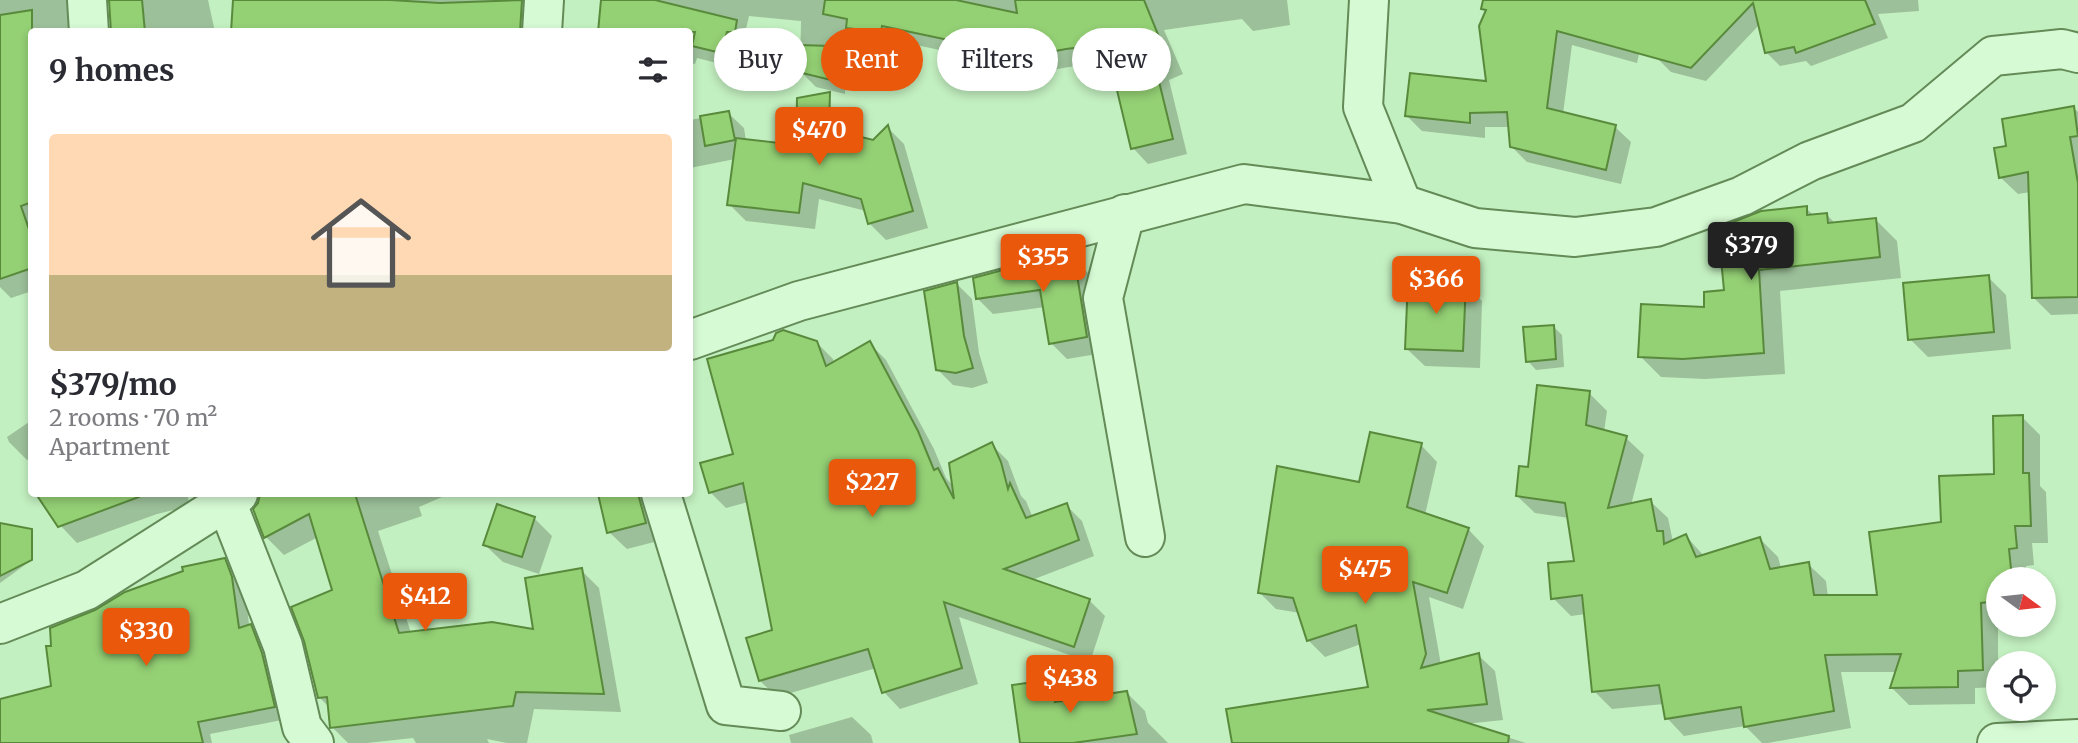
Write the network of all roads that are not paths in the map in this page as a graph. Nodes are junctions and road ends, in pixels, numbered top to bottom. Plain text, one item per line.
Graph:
1 (87, 0) edge
2 (544, 0) edge
3 (1369, 0) edge
4 (89, 28) edge
5 (542, 28) edge
6 (2078, 53) edge
7 (1402, 204) junction
8 (1125, 214) junction
9 (693, 339) edge
10 (232, 497) edge
11 (662, 497) edge
12 (1145, 537) dead end
13 (0, 624) edge
14 (780, 711) dead end
15 (2078, 739) edge
16 (314, 743) edge
17 (1997, 743) edge

1 - 4 street
2 - 5 street
3 - 7 street
6 - 7 street
7 - 8 street
8 - 9 street
8 - 12 street
10 - 13 street
10 - 16 street
11 - 14 street
15 - 17 street

